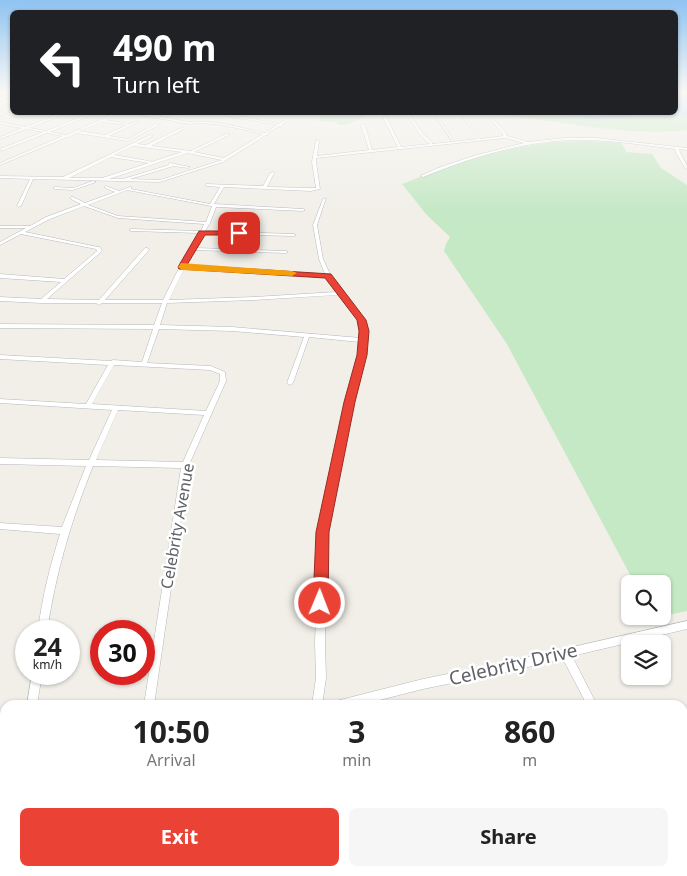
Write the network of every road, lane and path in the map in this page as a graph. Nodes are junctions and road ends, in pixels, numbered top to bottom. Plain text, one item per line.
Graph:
1 (16, 132) edge
2 (46, 132) joint
3 (77, 132) joint
4 (116, 132) edge
5 (144, 132) edge
6 (176, 132) edge
7 (255, 132) edge
8 (271, 132) edge
9 (365, 132) edge
10 (392, 132) edge
11 (420, 132) edge
12 (447, 132) edge
13 (474, 132) edge
14 (503, 132) edge
15 (228, 134) dead end
16 (267, 134) junction
17 (68, 136) junction
18 (151, 136) dead end
19 (505, 136) junction
20 (105, 137) junction
21 (0, 138) edge
22 (479, 138) junction
23 (453, 140) junction
24 (317, 141) dead end
25 (431, 143) junction
26 (530, 144) junction
27 (134, 145) junction
28 (145, 147) junction
29 (400, 148) junction
30 (678, 148) junction
31 (687, 149) edge
32 (1, 150) edge
33 (371, 151) junction
34 (186, 152) junction
35 (191, 152) junction
36 (110, 156) junction
37 (316, 156) junction
38 (225, 160) junction
39 (157, 162) junction
40 (152, 163) junction
41 (0, 164) edge
42 (173, 164) junction
43 (188, 167) dead end
44 (687, 168) edge
45 (273, 173) dead end
46 (422, 176) dead end
47 (2, 177) edge
48 (32, 178) junction
49 (60, 179) junction
50 (98, 181) junction
51 (118, 181) junction
52 (148, 183) junction
53 (0, 184) edge
54 (207, 185) dead end
55 (223, 186) junction
56 (106, 187) dead end
57 (55, 188) junction
58 (264, 188) junction
59 (126, 189) junction
60 (118, 192) junction
61 (53, 196) dead end
62 (72, 198) dead end
63 (324, 199) dead end
64 (84, 204) junction
65 (213, 205) junction
66 (19, 206) dead end
67 (303, 210) dead end
68 (208, 223) junction
69 (0, 227) edge
70 (31, 227) junction
71 (131, 230) dead end
72 (202, 232) junction
73 (21, 233) junction
74 (294, 235) dead end
75 (0, 244) edge
76 (147, 249) dead end
77 (193, 249) junction
78 (286, 252) dead end
79 (182, 267) junction
80 (0, 276) edge
81 (328, 276) junction
82 (65, 280) junction
83 (339, 293) junction
84 (0, 299) edge
85 (42, 301) junction
86 (165, 302) junction
87 (99, 303) junction
88 (0, 326) edge
89 (155, 327) junction
90 (307, 335) junction
91 (363, 340) junction
92 (0, 357) edge
93 (113, 362) junction
94 (144, 364) junction
95 (290, 383) dead end
96 (0, 401) edge
97 (88, 406) junction
98 (116, 408) junction
99 (207, 413) junction
100 (0, 461) edge
101 (91, 462) junction
102 (185, 465) junction
103 (0, 526) edge
104 (64, 531) junction
105 (44, 620) edge
106 (687, 625) edge
107 (564, 653) junction
108 (35, 685) edge
109 (33, 700) edge
110 (150, 700) edge
111 (318, 700) edge
112 (360, 700) edge
113 (589, 700) edge

1 - 21 street
2 - 17 street
2 - 32 street
3 - 17 street
3 - 20 street
4 - 20 street
5 - 20 street
6 - 28 street
7 - 16 street
8 - 16 street
9 - 33 street
10 - 29 street
11 - 25 street
12 - 23 street
13 - 22 street
14 - 19 street
15 - 35 street
16 - 38 street
17 - 41 street
18 - 27 street
19 - 22 street
19 - 26 street
22 - 23 street
23 - 25 street
24 - 37 street
25 - 29 street
26 - 30 street
26 - 46 street
27 - 28 street
27 - 36 street
28 - 34 street
29 - 33 street
30 - 31 street
30 - 44 street
33 - 37 street
34 - 35 street
34 - 39 street
35 - 38 street
36 - 40 street
36 - 49 street
37 - 58 street
38 - 52 street
39 - 40 street
39 - 42 street
40 - 50 street
42 - 43 street
42 - 51 street
45 - 58 street
47 - 48 street
47 - 53 street
48 - 49 street
48 - 66 street
49 - 50 street
49 - 57 street
50 - 51 street
50 - 57 street
51 - 52 street
52 - 59 street
54 - 55 street
55 - 58 street
55 - 65 street
56 - 60 street
57 - 61 street
59 - 60 street
59 - 65 street
60 - 64 street
62 - 64 street
63 - 81 street
64 - 68 street
64 - 70 street
65 - 67 street
65 - 68 street
68 - 72 street
69 - 70 street
70 - 73 street
71 - 72 street
72 - 74 street
72 - 77 street
73 - 75 street
73 - 82 street
76 - 87 street
77 - 78 street
77 - 79 street
79 - 81 street
79 - 86 street
80 - 82 street
81 - 83 street
82 - 85 street
83 - 86 street
83 - 91 street
84 - 85 street
85 - 87 street
86 - 87 street
86 - 89 street
88 - 89 street
89 - 90 street
89 - 94 street
90 - 91 street
90 - 95 street
91 - 111 street
92 - 93 street
93 - 94 street
93 - 97 street
94 - 99 street, Celebrity Avenue
96 - 97 street
97 - 98 street
98 - 99 street
98 - 101 street
99 - 102 street, Celebrity Avenue
100 - 101 street
101 - 102 street
101 - 104 street
102 - 110 street, Celebrity Avenue
103 - 104 street
104 - 105 street
106 - 107 street, Celebrity Drive
107 - 112 street, Celebrity Drive
107 - 113 street
108 - 109 street

